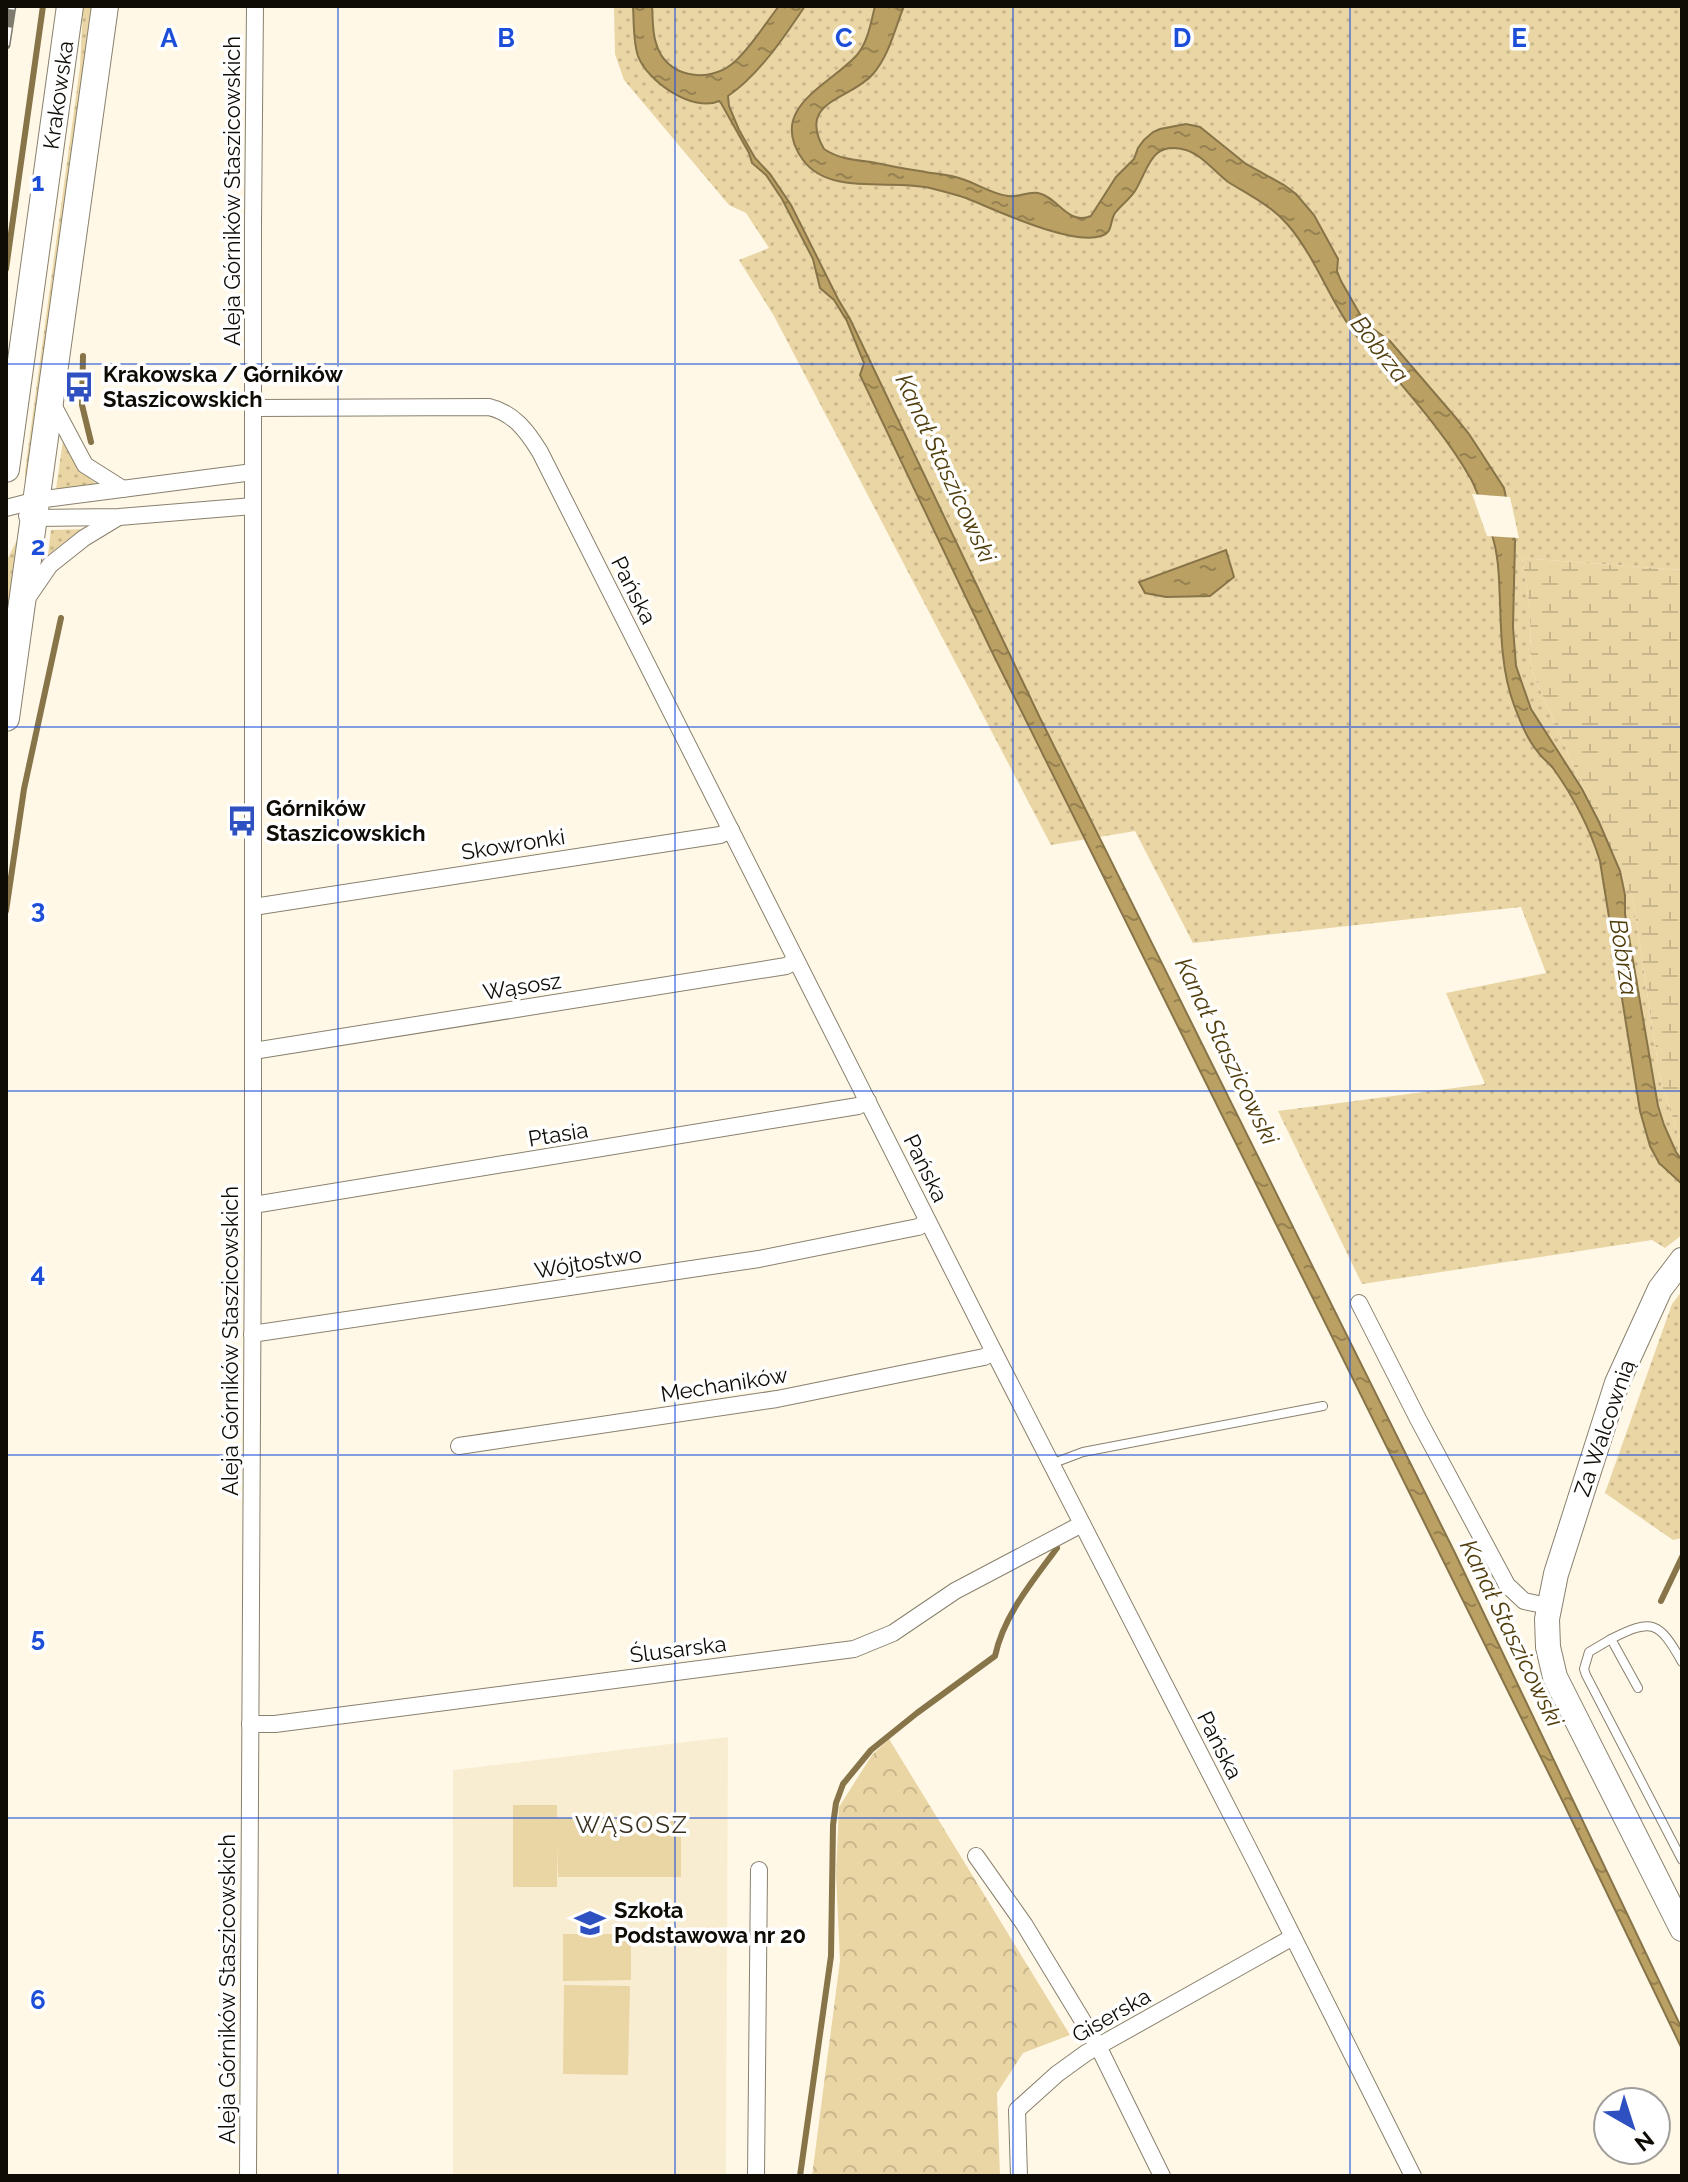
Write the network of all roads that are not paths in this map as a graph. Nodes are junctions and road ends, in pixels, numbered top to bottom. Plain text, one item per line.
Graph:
1 (70, 6) edge
2 (105, 6) edge
3 (255, 6) edge
4 (50, 400) junction
5 (254, 408) junction
6 (6, 469) edge
7 (253, 472) junction
8 (123, 489) junction
9 (253, 506) junction
10 (35, 509) junction
11 (6, 510) edge
12 (119, 517) junction
13 (21, 608) junction
14 (6, 718) edge
15 (731, 830) junction
16 (253, 907) junction
17 (796, 961) junction
18 (253, 1051) junction
19 (868, 1101) junction
20 (253, 1205) junction
21 (928, 1222) junction
22 (1681, 1260) edge
23 (1359, 1303) dead end
24 (252, 1334) junction
25 (994, 1352) junction
26 (1323, 1406) dead end
27 (459, 1446) dead end
28 (1051, 1464) junction
29 (1082, 1524) junction
30 (1548, 1606) junction
31 (1611, 1639) junction
32 (1682, 1662) edge
33 (1638, 1688) dead end
34 (250, 1724) junction
35 (976, 1856) dead end
36 (1682, 1860) edge
37 (759, 1870) dead end
38 (1682, 1929) edge
39 (1293, 1937) junction
40 (1098, 2046) junction
41 (248, 2176) edge
42 (756, 2176) edge
43 (1019, 2176) edge
44 (1162, 2176) edge
45 (1413, 2176) edge

1 - 6 main road, Krakowska
2 - 4 main road, Krakowska
3 - 5 street, Aleja Górników Staszicowskich
4 - 8 street
4 - 10 main road, Krakowska
5 - 7 street, Aleja Górników Staszicowskich
5 - 15 street, Pańska
7 - 8 street
7 - 9 street, Aleja Górników Staszicowskich
8 - 10 street
9 - 12 street
9 - 16 street, Aleja Górników Staszicowskich
10 - 11 street
10 - 12 street
10 - 13 main road, Krakowska
12 - 13 street
13 - 14 main road, Krakowska
15 - 16 street, Skowronki
15 - 17 street, Pańska
16 - 18 street, Aleja Górników Staszicowskich
17 - 18 street, Wąsosz
17 - 19 street, Pańska
18 - 20 street, Aleja Górników Staszicowskich
19 - 20 street, Ptasia
19 - 21 street, Pańska
20 - 24 street, Aleja Górników Staszicowskich
21 - 24 street, Wójtostwo
21 - 25 street, Pańska
22 - 30 main road, Za Walcownią
23 - 30 street
24 - 34 street, Aleja Górników Staszicowskich
25 - 27 street, Mechaników
25 - 28 street, Pańska
26 - 28 lane
28 - 29 street, Pańska
29 - 34 street, Ślusarska
29 - 39 street, Pańska
30 - 38 main road, Za Walcownią
31 - 32 lane
31 - 33 lane
31 - 36 lane
34 - 41 street, Aleja Górników Staszicowskich
35 - 40 street
37 - 42 street
39 - 40 street, Giserska
39 - 45 street, Pańska
40 - 43 street, Giserska
40 - 44 street

